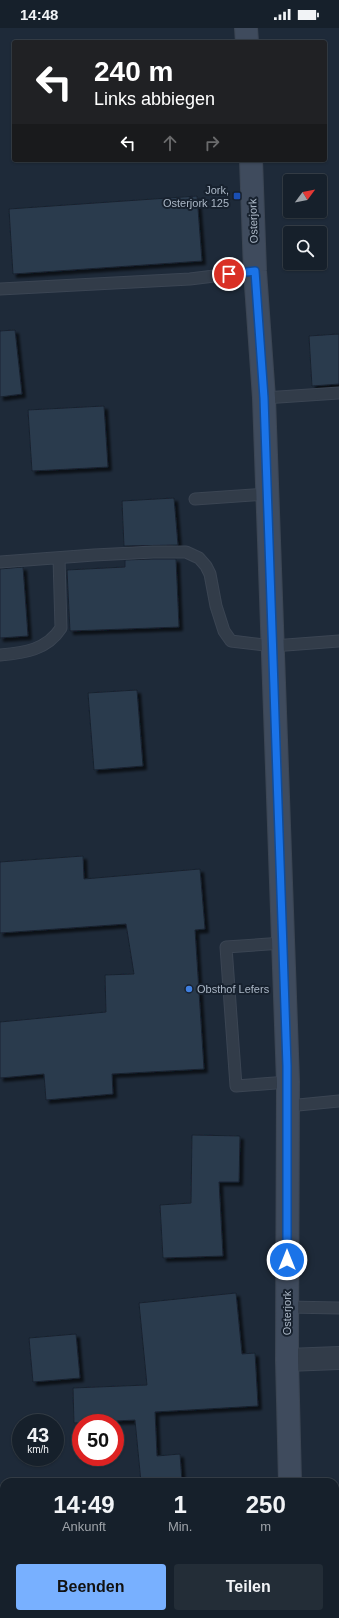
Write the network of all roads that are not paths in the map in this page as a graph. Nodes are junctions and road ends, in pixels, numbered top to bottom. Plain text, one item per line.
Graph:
1 (246, 28) edge
2 (246, 40) edge
3 (251, 162) edge
4 (255, 271) junction
5 (0, 289) edge
6 (339, 393) edge
7 (264, 398) junction
8 (268, 494) junction
9 (195, 499) dead end
10 (59, 558) junction
11 (0, 562) edge
12 (339, 641) edge
13 (273, 646) junction
14 (0, 655) edge
15 (283, 943) junction
16 (288, 1082) junction
17 (339, 1101) edge
18 (288, 1106) junction
19 (287, 1307) junction
20 (339, 1308) edge
21 (339, 1358) edge
22 (286, 1360) junction
23 (290, 1478) edge

1 - 2 main road
3 - 4 main road, Osterjork
4 - 5 lane
4 - 7 main road, Osterjork
6 - 7 lane
7 - 8 main road, Osterjork
8 - 9 lane
8 - 13 main road, Osterjork
10 - 11 lane
10 - 13 lane
10 - 14 lane
12 - 13 lane
13 - 15 main road, Osterjork
15 - 16 main road, Osterjork
15 - 16 lane
16 - 18 main road, Osterjork
17 - 18 lane
18 - 19 main road, Osterjork
19 - 20 lane
19 - 22 main road, Osterjork
21 - 22 street
22 - 23 main road, Osterjork

